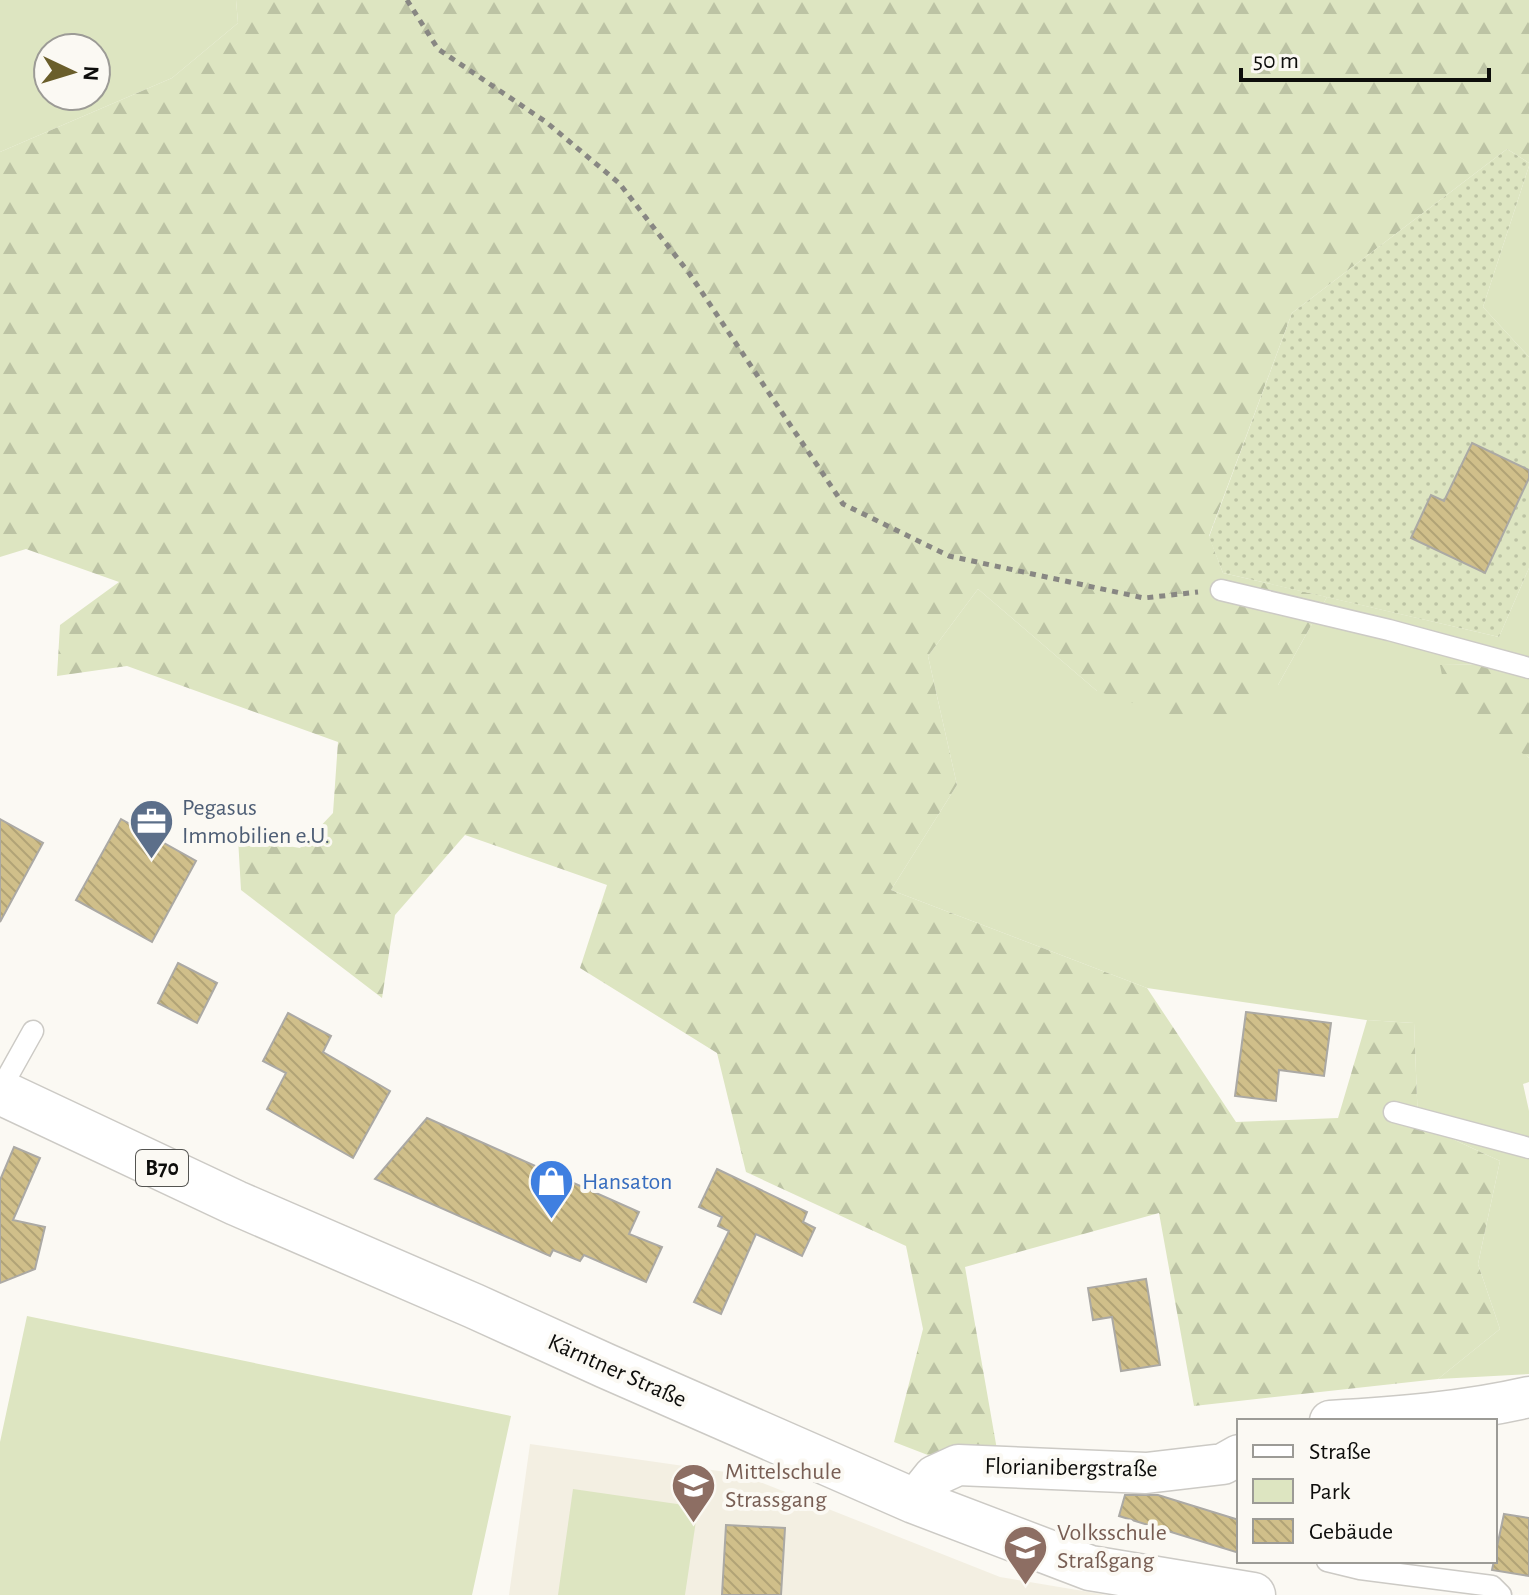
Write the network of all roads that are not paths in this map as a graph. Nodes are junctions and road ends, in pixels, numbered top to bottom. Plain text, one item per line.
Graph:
1 (1221, 590) road end
2 (1529, 668) edge
3 (33, 1031) dead end
4 (0, 1091) edge
5 (1394, 1112) dead end
6 (1529, 1148) edge
7 (1529, 1397) edge
8 (1358, 1419) edge
9 (1231, 1465) edge
10 (914, 1501) junction
11 (1335, 1563) edge
12 (1253, 1595) edge
13 (1501, 1595) edge

1 - 2 lane
3 - 4 lane
4 - 10 main road, Kärntner Straße / B70
5 - 6 lane
7 - 8 street
9 - 10 street, Florianibergstraße
10 - 12 main road, Kärntner Straße / B70
11 - 13 lane

